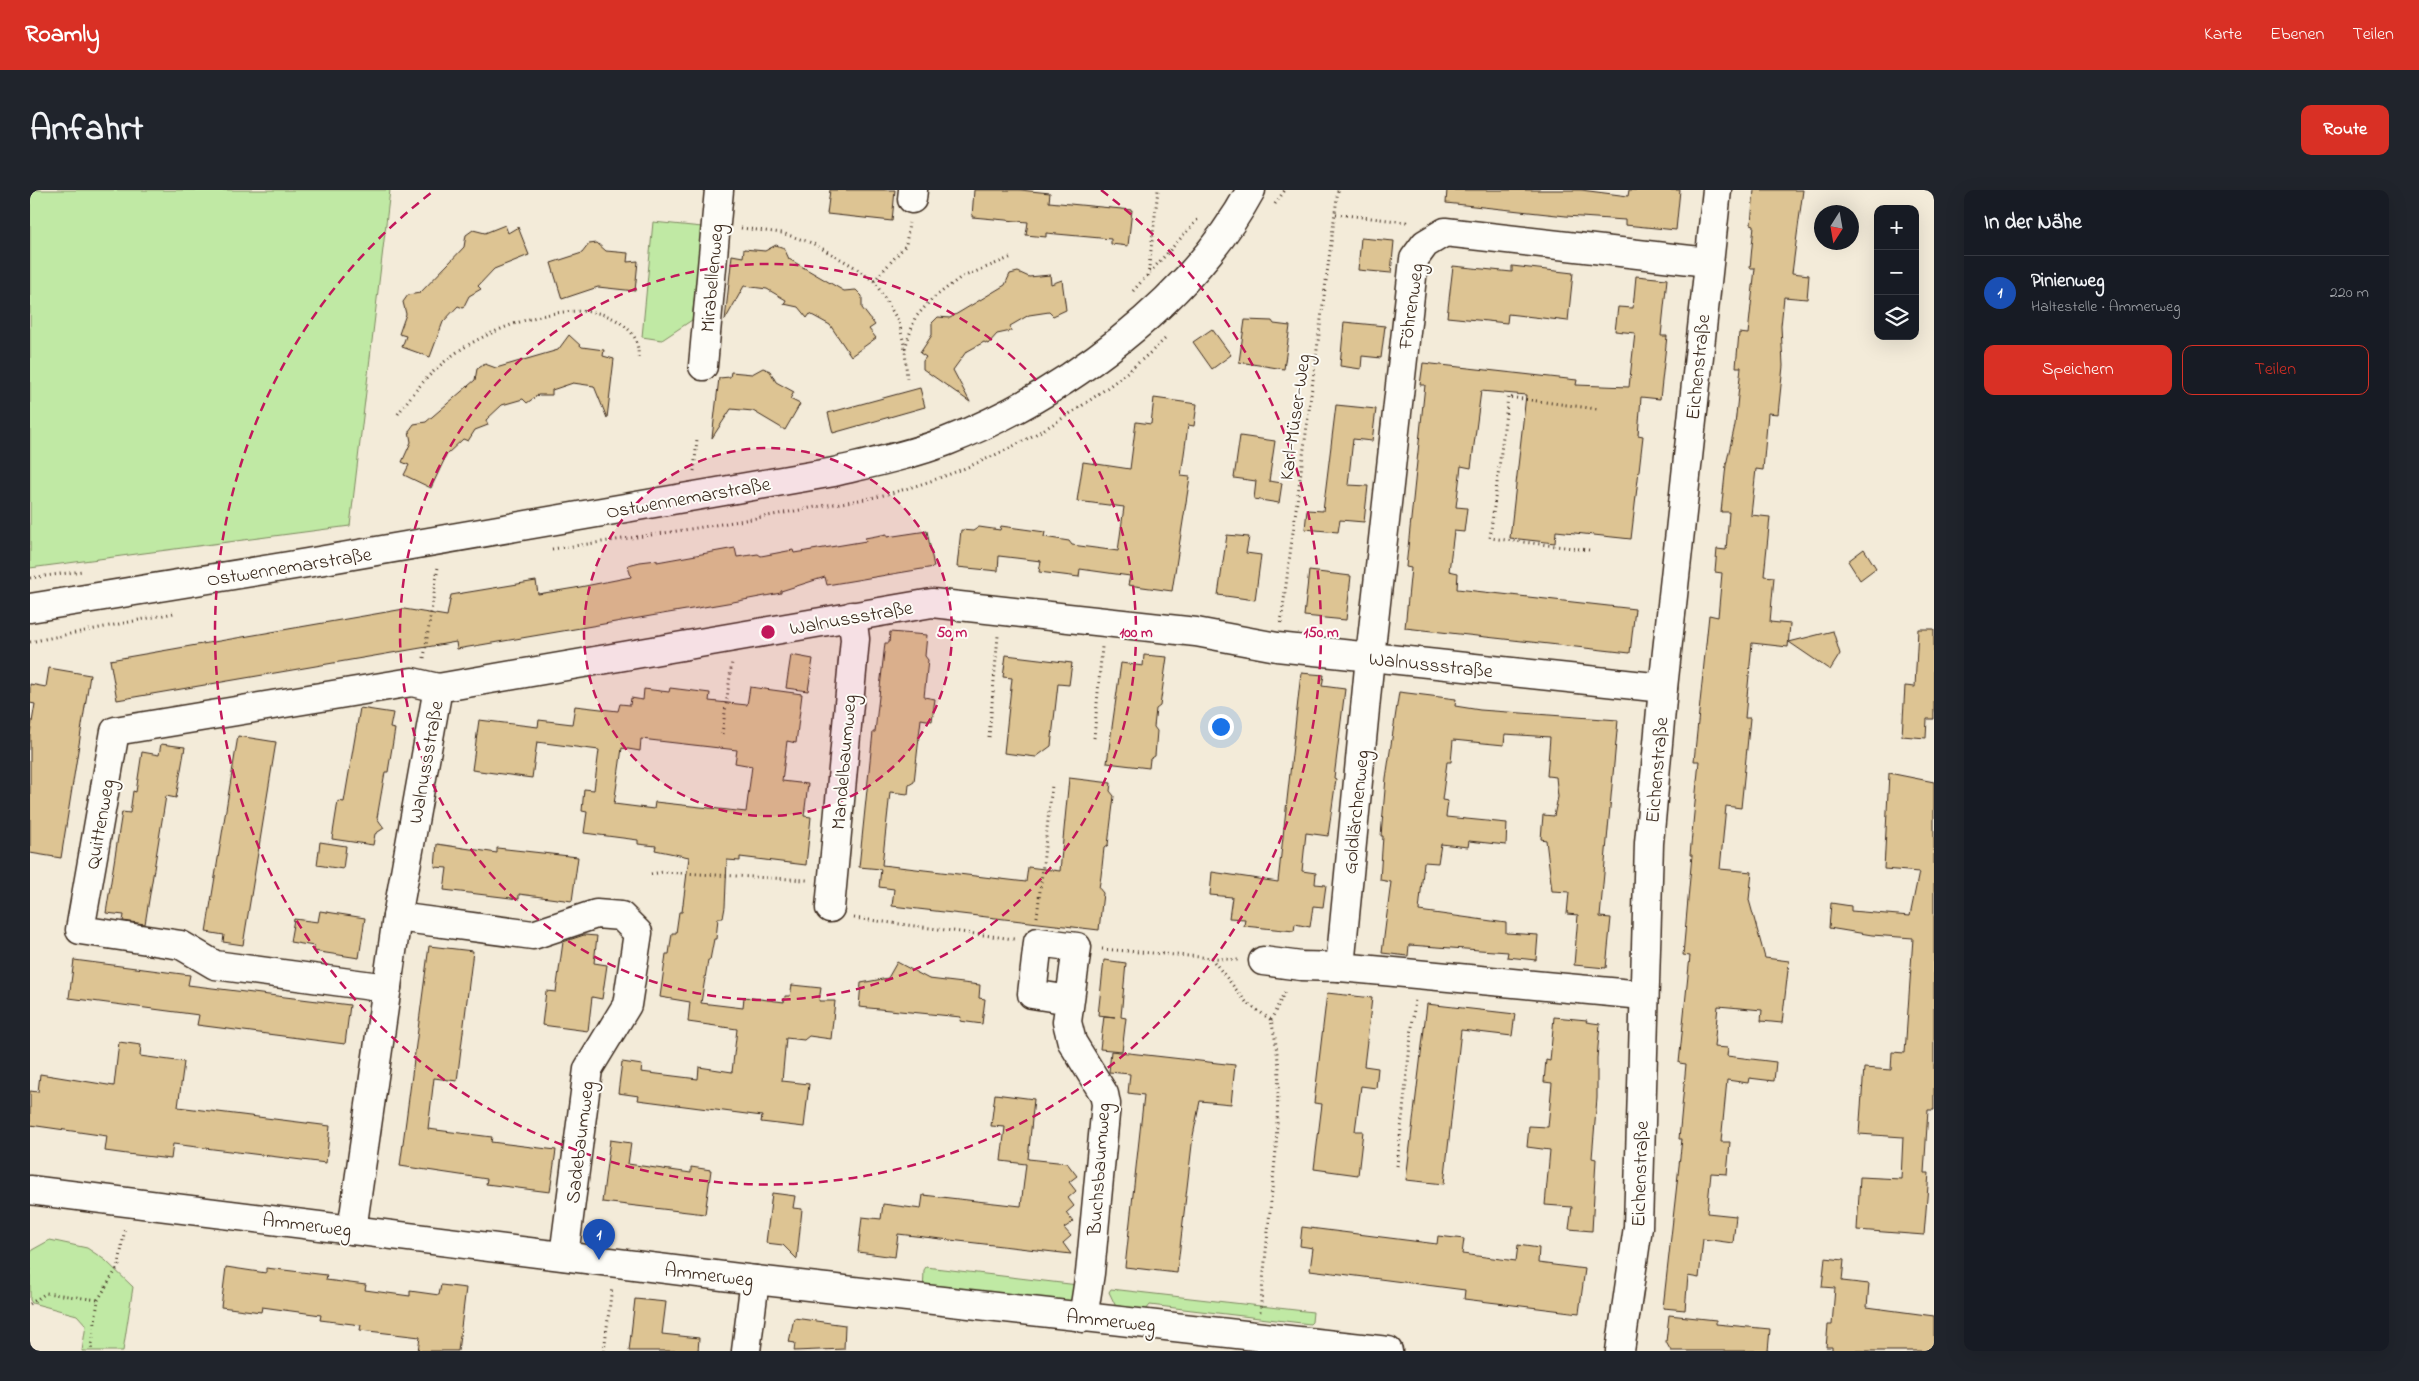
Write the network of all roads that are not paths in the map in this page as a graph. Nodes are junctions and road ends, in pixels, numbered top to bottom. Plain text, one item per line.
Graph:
1 (719, 190) edge
2 (1251, 190) edge
3 (1717, 190) edge
4 (1708, 262) junction
5 (703, 366) dead end
6 (30, 608) edge
7 (852, 616) junction
8 (1370, 657) junction
9 (438, 688) junction
10 (1663, 688) junction
11 (830, 908) road end
12 (397, 916) junction
13 (1262, 961) road end
14 (1340, 967) junction
15 (387, 988) junction
16 (1644, 995) junction
17 (1070, 1000) junction
18 (30, 1190) edge
19 (352, 1230) junction
20 (564, 1256) junction
21 (755, 1280) junction
22 (1084, 1318) junction
23 (746, 1351) edge
24 (1388, 1351) edge
25 (1620, 1351) edge

1 - 5 street, Mirabellenweg
2 - 6 street, Ostwennemarstraße
3 - 4 street, Eichenstraße
4 - 8 street, Föhrenweg
4 - 10 street, Eichenstraße
7 - 8 street, Walnussstraße
7 - 9 street, Walnussstraße
7 - 11 street, Mandelbaumweg
8 - 10 street, Walnussstraße
8 - 14 street, Goldlärchenweg
9 - 12 street, Walnussstraße
9 - 15 street, Quittenweg
10 - 16 street, Eichenstraße
12 - 15 street, Walnussstraße
12 - 20 street, Sadebaumweg
13 - 14 street
14 - 16 street
15 - 19 street, Walnussstraße
16 - 25 street, Eichenstraße
17 - 17 street, Buchsbaumweg
17 - 22 street, Buchsbaumweg
18 - 19 street, Ammerweg
19 - 20 street, Ammerweg
20 - 21 street, Ammerweg
21 - 22 street, Ammerweg
21 - 23 street
22 - 24 street, Ammerweg

